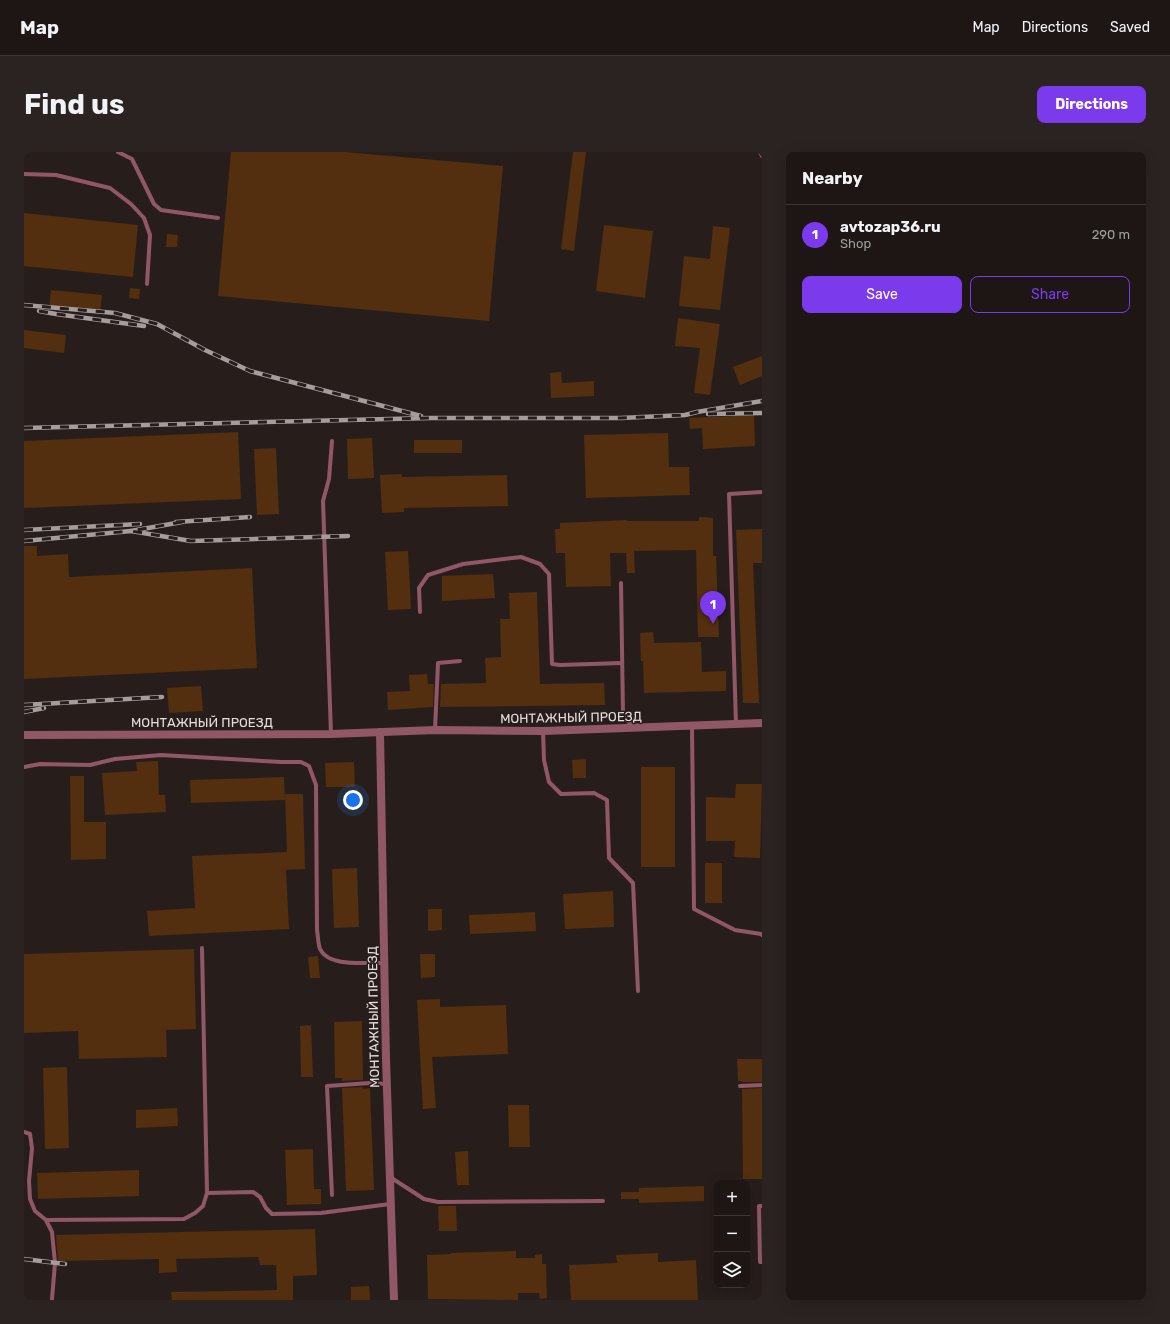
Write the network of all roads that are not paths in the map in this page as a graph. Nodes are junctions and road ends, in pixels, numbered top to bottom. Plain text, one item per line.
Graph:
1 (118, 152) edge
2 (760, 152) edge
3 (762, 156) edge
4 (24, 174) edge
5 (218, 218) dead end
6 (147, 284) dead end
7 (332, 441) dead end
8 (762, 492) edge
9 (621, 583) dead end
10 (420, 612) dead end
11 (460, 661) dead end
12 (622, 663) junction
13 (762, 723) edge
14 (736, 724) junction
15 (692, 725) junction
16 (633, 728) junction
17 (435, 730) junction
18 (543, 731) junction
19 (380, 732) junction
20 (331, 734) junction
21 (24, 735) edge
22 (24, 767) edge
23 (762, 935) edge
24 (202, 948) dead end
25 (384, 963) junction
26 (638, 991) dead end
27 (387, 1084) junction
28 (762, 1085) edge
29 (740, 1086) dead end
30 (24, 1132) edge
31 (390, 1176) junction
32 (207, 1194) junction
33 (332, 1195) dead end
34 (603, 1201) dead end
35 (391, 1204) junction
36 (762, 1206) edge
37 (46, 1220) junction
38 (762, 1262) edge
39 (52, 1299) edge
40 (394, 1300) edge

1 - 5 lane
2 - 3 lane
4 - 6 lane
7 - 20 lane
8 - 14 lane
9 - 12 lane
10 - 12 lane
11 - 17 lane
12 - 16 lane
13 - 14 street, МОНТАЖНЫЙ ПРОЕЗД
14 - 15 street, МОНТАЖНЫЙ ПРОЕЗД
15 - 16 street, МОНТАЖНЫЙ ПРОЕЗД
15 - 23 lane
16 - 18 street, МОНТАЖНЫЙ ПРОЕЗД
17 - 18 street, МОНТАЖНЫЙ ПРОЕЗД
17 - 19 street, МОНТАЖНЫЙ ПРОЕЗД
18 - 26 lane
19 - 20 street, МОНТАЖНЫЙ ПРОЕЗД
19 - 25 street, МОНТАЖНЫЙ ПРОЕЗД
20 - 21 street, МОНТАЖНЫЙ ПРОЕЗД
22 - 25 lane
24 - 32 lane
25 - 27 street, МОНТАЖНЫЙ ПРОЕЗД
27 - 31 street, МОНТАЖНЫЙ ПРОЕЗД
27 - 33 lane
28 - 29 lane
30 - 37 lane
31 - 34 lane
31 - 35 street, МОНТАЖНЫЙ ПРОЕЗД
32 - 35 lane
32 - 37 lane
35 - 40 street, МОНТАЖНЫЙ ПРОЕЗД
36 - 38 lane
37 - 39 lane

